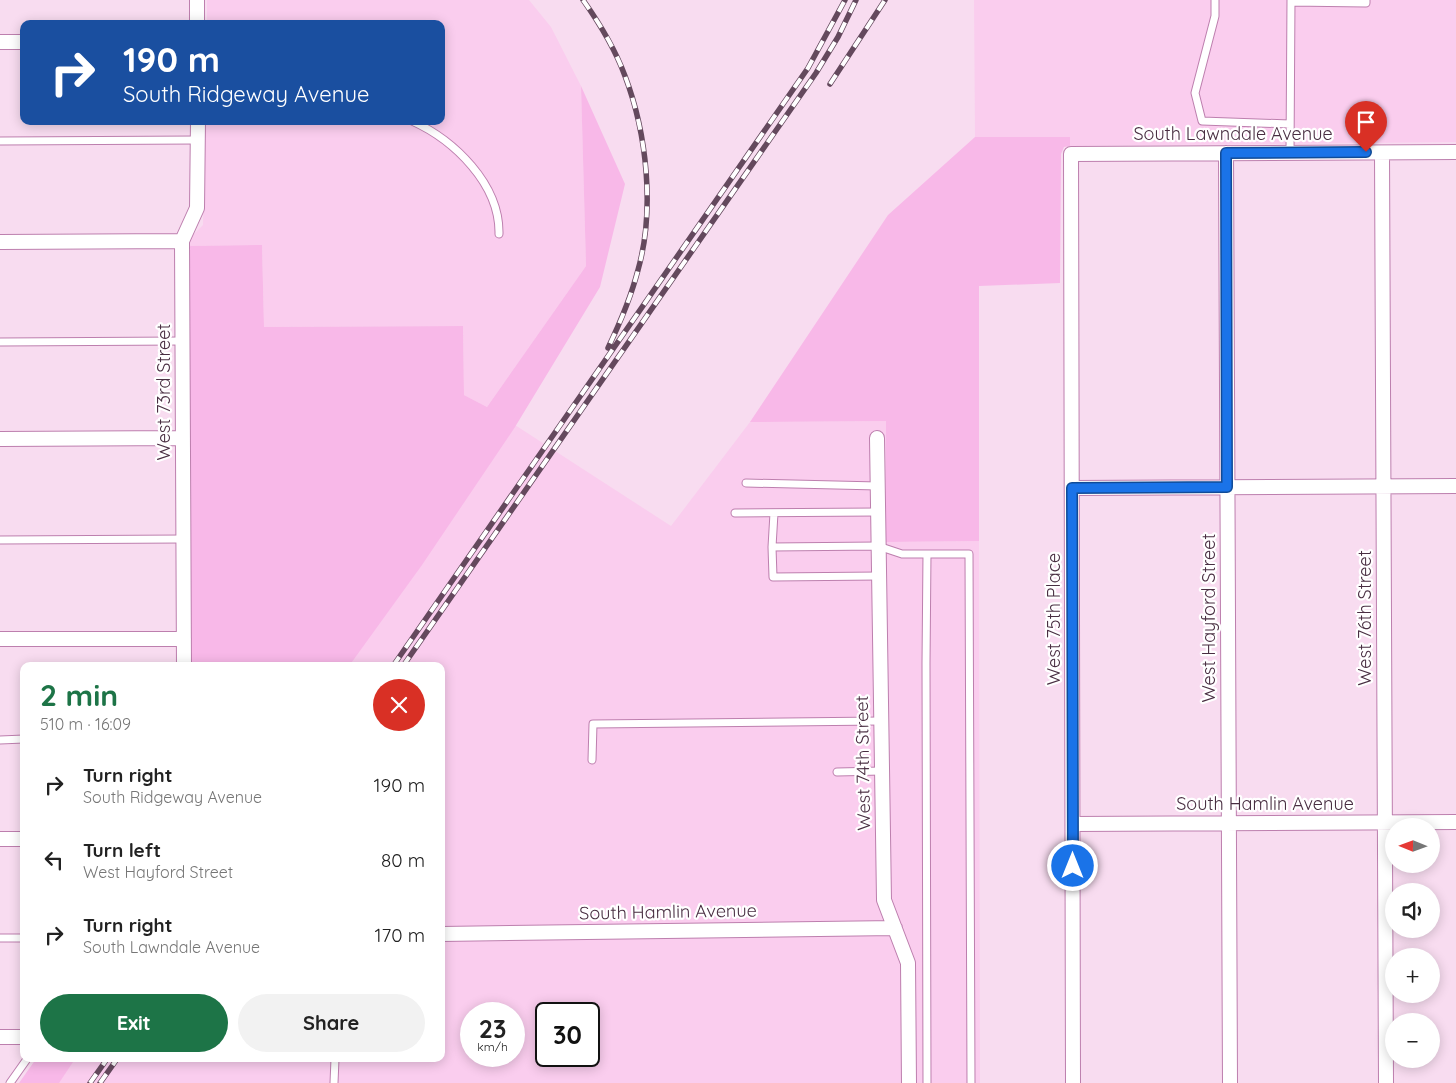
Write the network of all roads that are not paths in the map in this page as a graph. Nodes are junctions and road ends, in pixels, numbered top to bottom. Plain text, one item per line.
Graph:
1 (197, 0) edge
2 (1215, 0) edge
3 (1366, 0) edge
4 (1291, 1) edge
5 (197, 20) edge
6 (0, 42) edge
7 (20, 42) edge
8 (1290, 124) junction
9 (198, 125) edge
10 (420, 125) edge
11 (198, 140) junction
12 (0, 141) edge
13 (1382, 152) junction
14 (1456, 152) edge
15 (1226, 153) junction
16 (1290, 153) junction
17 (1071, 154) joint
18 (499, 234) dead end
19 (182, 241) junction
20 (0, 242) edge
21 (182, 340) junction
22 (0, 342) edge
23 (182, 438) junction
24 (877, 438) dead end
25 (0, 439) edge
26 (746, 483) dead end
27 (879, 486) junction
28 (1383, 486) junction
29 (1456, 486) edge
30 (1227, 487) junction
31 (1072, 488) junction
32 (878, 512) junction
33 (735, 513) dead end
34 (774, 513) junction
35 (183, 539) junction
36 (0, 540) edge
37 (878, 546) junction
38 (772, 547) junction
39 (927, 554) junction
40 (879, 576) junction
41 (0, 639) edge
42 (184, 639) junction
43 (184, 662) edge
44 (882, 721) junction
45 (20, 739) edge
46 (0, 740) edge
47 (592, 760) dead end
48 (882, 771) junction
49 (837, 772) dead end
50 (1385, 822) joint
51 (1440, 822) edge
52 (1456, 822) edge
53 (1229, 823) junction
54 (1073, 824) junction
55 (0, 839) edge
56 (20, 839) edge
57 (1385, 873) edge
58 (895, 928) junction
59 (445, 934) edge
60 (0, 938) edge
61 (20, 938) edge
62 (0, 1037) edge
63 (20, 1037) edge
64 (25, 1062) edge
65 (335, 1062) edge
66 (10, 1083) edge
67 (334, 1083) edge
68 (909, 1083) edge
69 (927, 1083) edge
70 (971, 1083) edge
71 (1073, 1083) edge
72 (1230, 1083) edge
73 (1386, 1083) edge

1 - 5 street
2 - 8 lane
3 - 4 lane
4 - 8 lane
6 - 7 street
8 - 16 lane
9 - 11 street, West 73rd Street
10 - 18 lane
11 - 12 lane
11 - 19 street, West 73rd Street
13 - 14 street, South Lawndale Avenue
13 - 16 street, South Lawndale Avenue
13 - 28 street, West 76th Street
15 - 16 street, South Lawndale Avenue
15 - 17 street, South Lawndale Avenue
15 - 30 street, West Hayford Street
17 - 31 street, West 75th Place
19 - 20 street
19 - 21 street, West 73rd Street
21 - 22 lane
21 - 23 street, West 73rd Street
23 - 25 street
23 - 35 street, West 73rd Street
24 - 27 street, West 74th Street
26 - 27 lane
27 - 32 street, West 74th Street
28 - 29 street
28 - 30 street
28 - 50 street, West 76th Street
30 - 31 street
30 - 53 street, West Hayford Street
31 - 54 street, West 75th Place
32 - 34 lane
32 - 37 street, West 74th Street
33 - 34 lane
34 - 38 lane
35 - 36 lane
35 - 42 street, West 73rd Street
37 - 38 lane
37 - 39 lane
37 - 40 street, West 74th Street
38 - 40 lane
39 - 69 lane
39 - 70 lane
40 - 44 street, West 74th Street
41 - 42 street
42 - 43 street, West 73rd Street
44 - 47 lane
44 - 48 street, West 74th Street
45 - 46 lane
48 - 49 lane
48 - 58 street, West 74th Street
50 - 53 street, South Hamlin Avenue
51 - 52 street, South Hamlin Avenue
53 - 54 street, South Hamlin Avenue
53 - 72 street, West Hayford Street
54 - 71 street, West 75th Place
55 - 56 street
57 - 73 street, West 76th Street
58 - 59 street, South Hamlin Avenue
58 - 68 street, West 74th Street
60 - 61 lane
62 - 63 street
64 - 66 lane
65 - 67 lane

